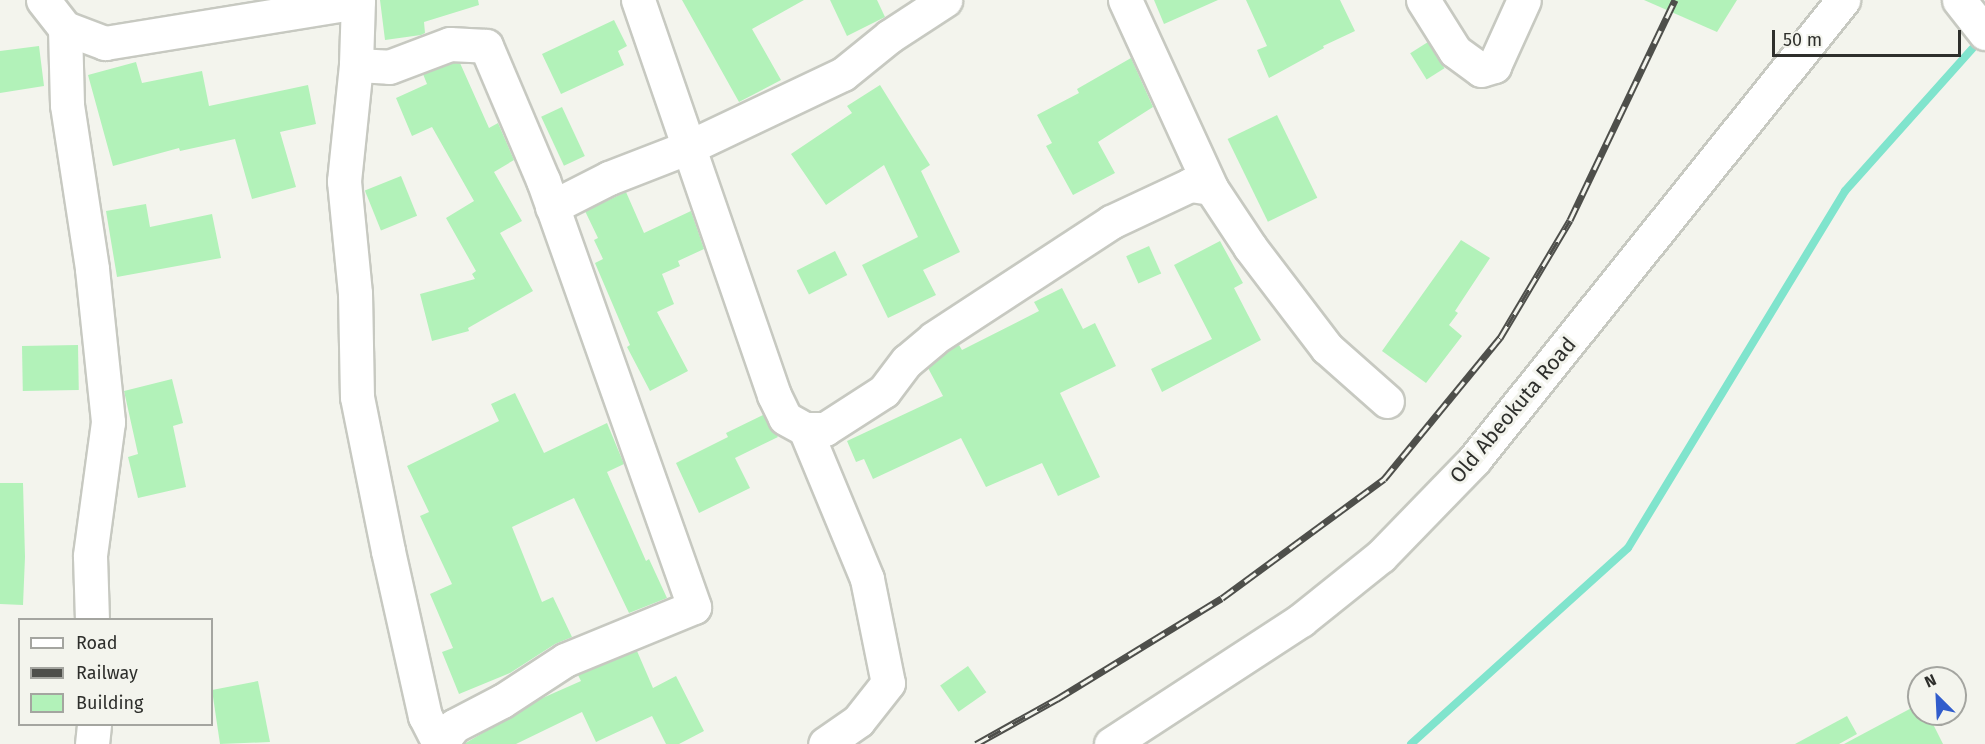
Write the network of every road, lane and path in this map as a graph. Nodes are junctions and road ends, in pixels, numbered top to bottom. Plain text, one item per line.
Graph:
1 (44, 0) edge
2 (638, 0) edge
3 (945, 0) edge
4 (1125, 0) edge
5 (1423, 0) edge
6 (1524, 0) edge
7 (1843, 0) edge
8 (1959, 0) edge
9 (358, 1) edge
10 (65, 28) junction
11 (1985, 33) edge
12 (356, 65) junction
13 (689, 147) junction
14 (1199, 176) junction
15 (552, 207) junction
16 (1387, 401) dead end
17 (805, 429) junction
18 (92, 618) edge
19 (94, 726) edge
20 (92, 744) edge
21 (440, 744) edge
22 (825, 744) edge
23 (1111, 744) edge

1 - 10 main road
2 - 13 main road
3 - 13 main road
4 - 14 main road
5 - 6 main road
7 - 23 main road, Old Abeokuta Road
8 - 11 main road
9 - 10 main road
9 - 12 main road
10 - 18 main road
12 - 15 main road
12 - 21 main road
13 - 15 main road
13 - 17 main road
14 - 16 main road
14 - 17 main road
15 - 21 main road
17 - 22 main road
19 - 20 main road

